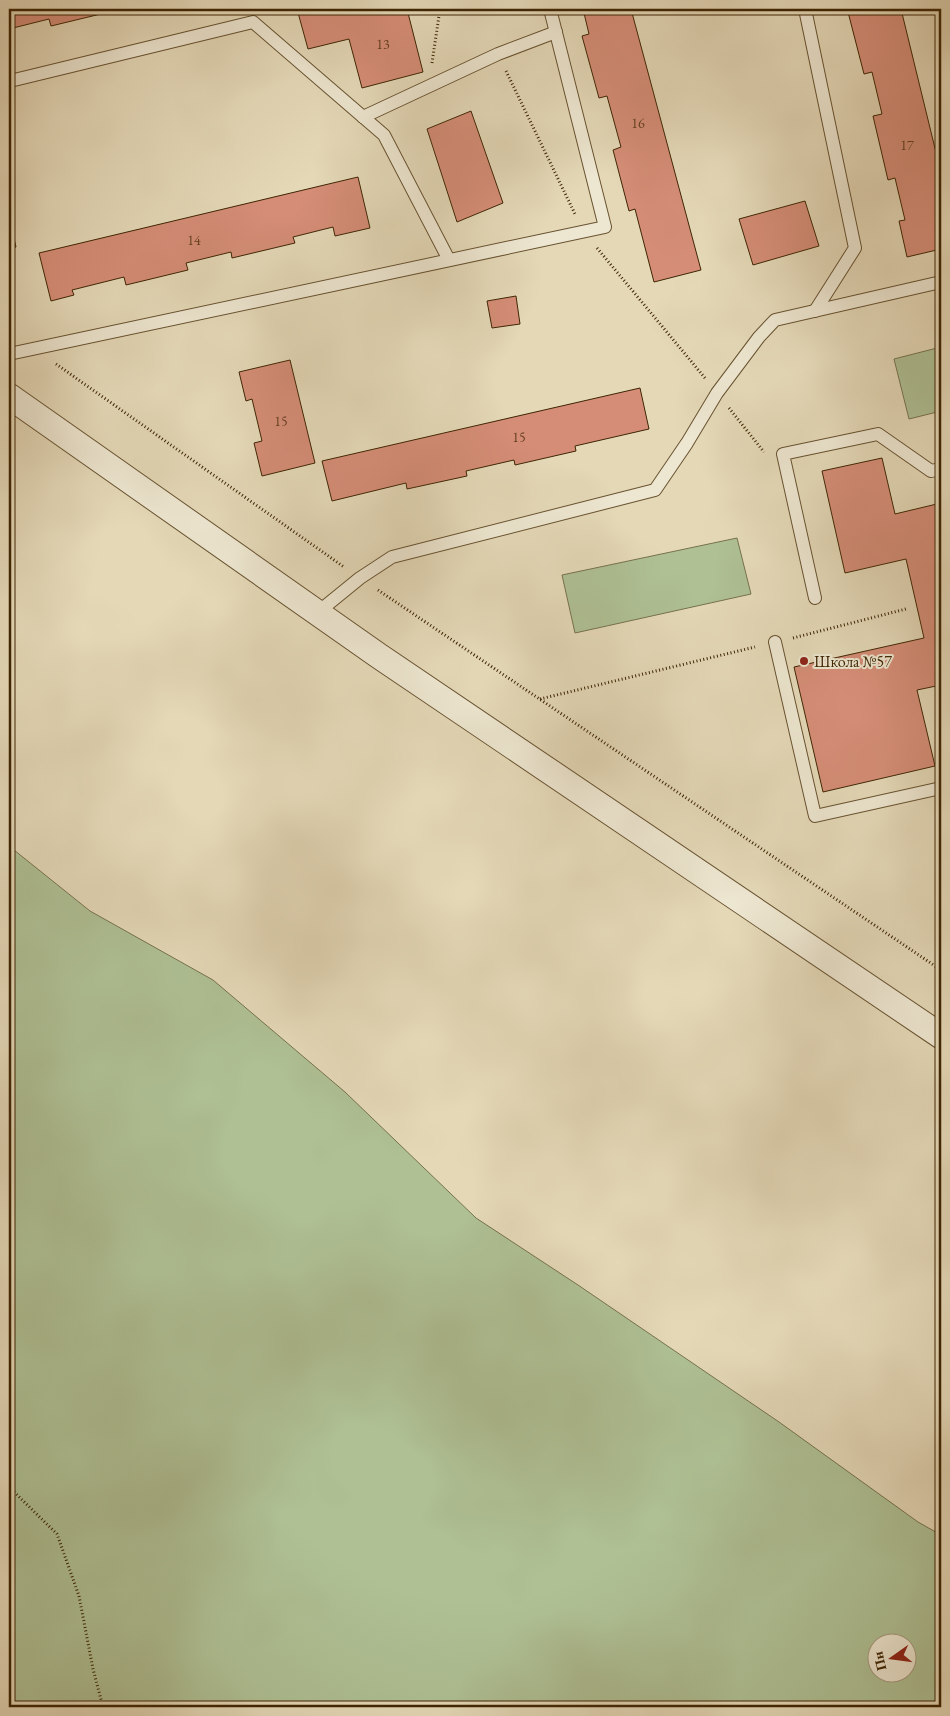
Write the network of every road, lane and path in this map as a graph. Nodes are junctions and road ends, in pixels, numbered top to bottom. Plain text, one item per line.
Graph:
1 (440, 9) edge
2 (550, 9) edge
3 (805, 9) edge
4 (556, 32) junction
5 (498, 54) junction
6 (10, 81) edge
7 (428, 88) junction
8 (363, 117) junction
9 (583, 232) junction
10 (449, 260) junction
11 (941, 282) edge
12 (816, 311) junction
13 (9, 354) edge
14 (50, 360) dead end
15 (717, 393) junction
16 (9, 396) edge
17 (766, 454) dead end
18 (941, 469) edge
19 (360, 578) junction
20 (815, 598) dead end
21 (906, 609) dead end
22 (317, 613) junction
23 (776, 642) junction
24 (540, 699) junction
25 (941, 788) edge
26 (941, 970) edge
27 (941, 1036) edge
28 (9, 1487) edge
29 (103, 1707) edge

1 - 7 path
2 - 4 lane
3 - 12 lane
4 - 5 lane
4 - 9 lane
5 - 7 lane
5 - 9 path
6 - 8 lane
7 - 8 lane
8 - 10 lane
9 - 10 lane
9 - 15 path
10 - 13 lane
11 - 12 lane
12 - 15 lane
14 - 19 path
15 - 17 path
15 - 19 lane
16 - 22 street
18 - 20 lane
19 - 22 lane
19 - 24 path
21 - 23 path
22 - 27 street
23 - 24 path
23 - 25 lane
24 - 26 path
28 - 29 path

